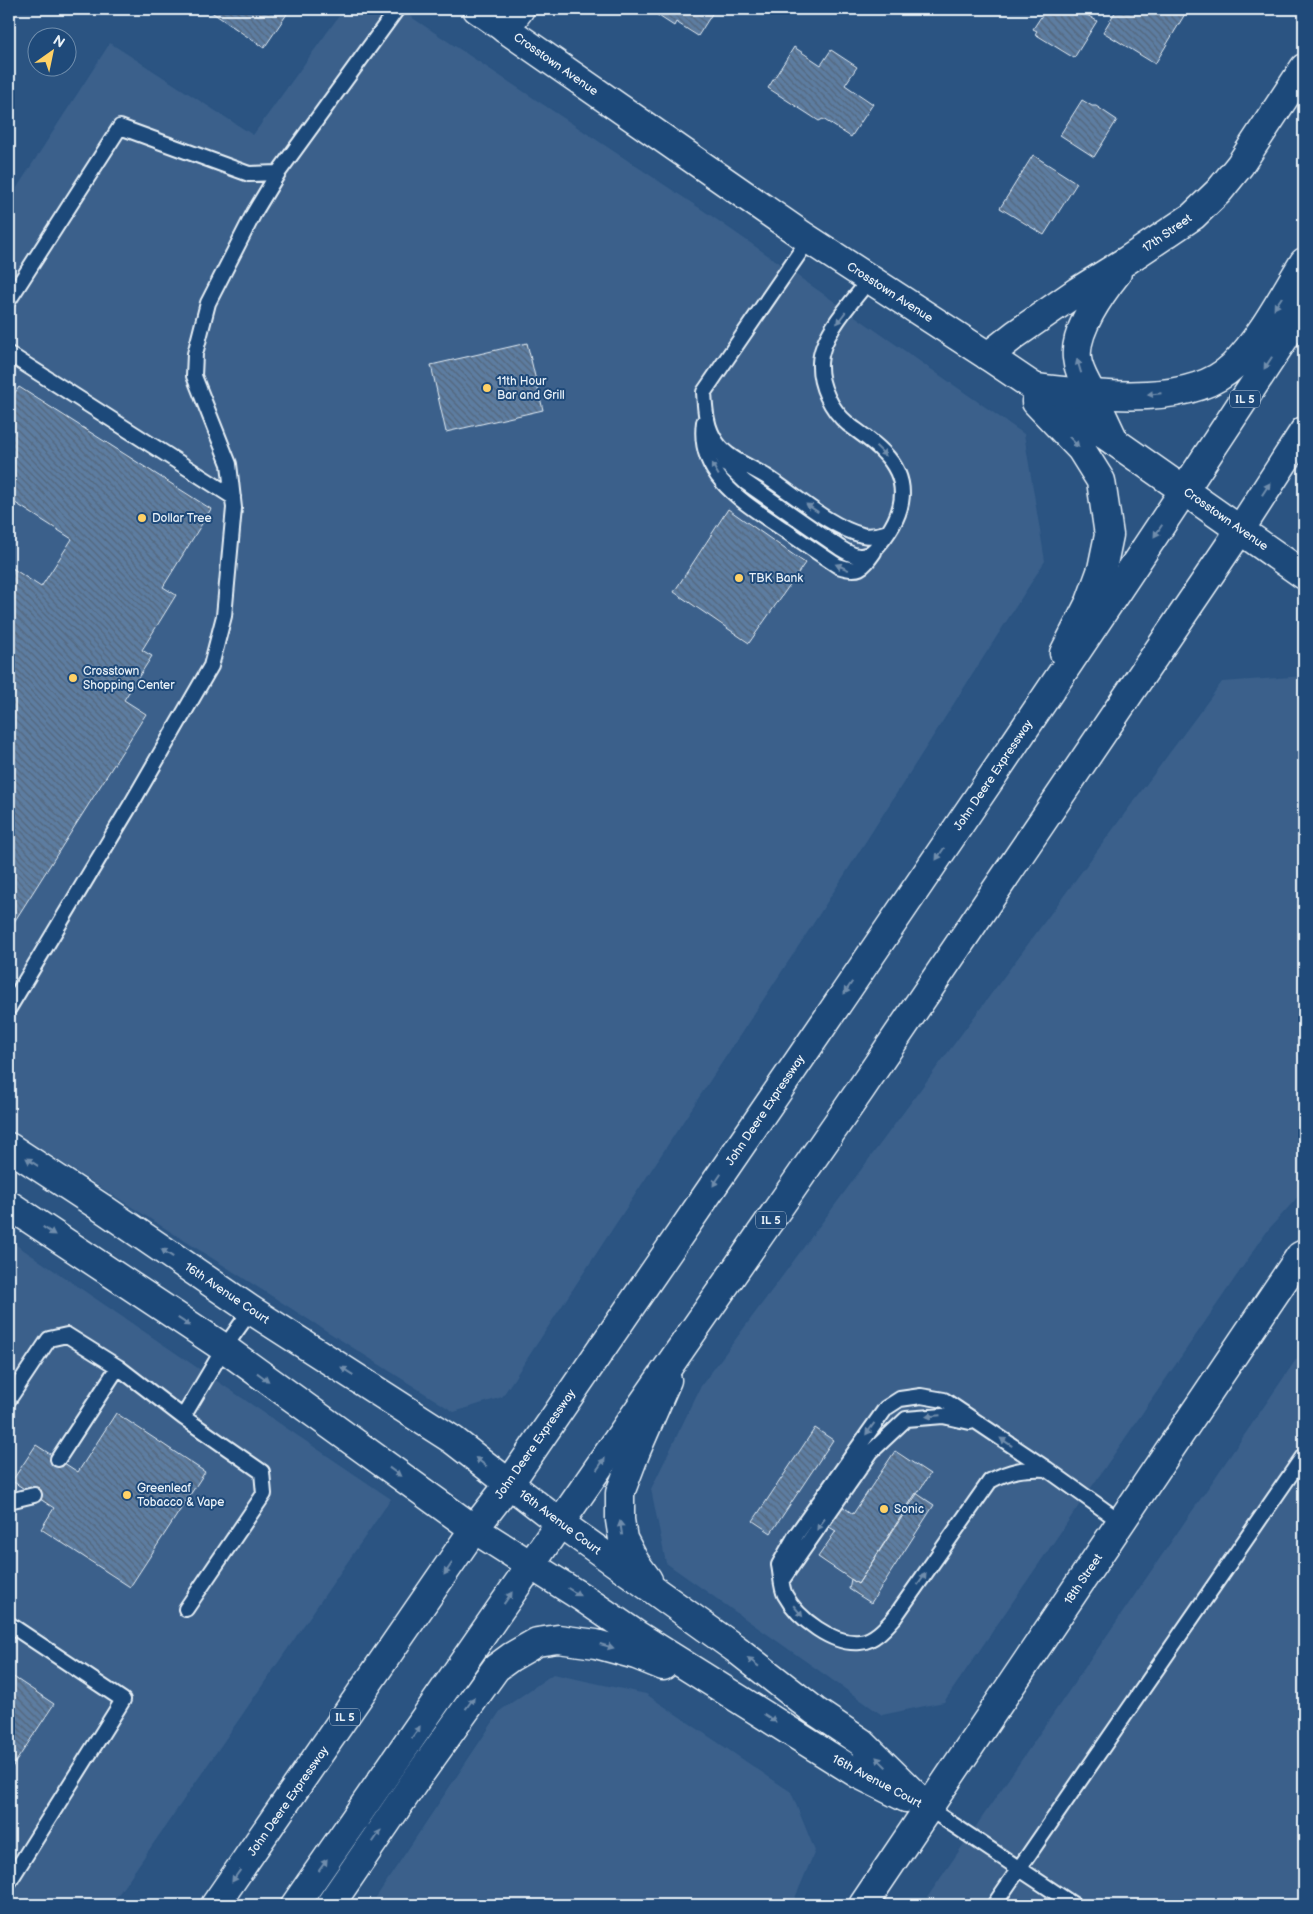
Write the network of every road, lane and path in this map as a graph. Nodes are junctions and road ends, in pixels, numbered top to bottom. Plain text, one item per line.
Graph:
1 (397, 9) edge
2 (477, 9) edge
3 (512, 19) edge
4 (1304, 68) edge
5 (278, 173) junction
6 (809, 239) junction
7 (1126, 261) junction
8 (1304, 262) edge
9 (870, 279) junction
10 (9, 300) edge
11 (1304, 308) edge
12 (9, 354) edge
13 (996, 362) junction
14 (1035, 388) junction
15 (1092, 395) junction
16 (706, 411) junction
17 (1304, 431) edge
18 (716, 442) junction
19 (1115, 442) junction
20 (1185, 490) junction
21 (233, 497) junction
22 (1240, 530) junction
23 (888, 532) junction
24 (878, 546) junction
25 (1304, 575) edge
26 (1034, 715) junction
27 (9, 1008) edge
28 (9, 1148) edge
29 (9, 1205) edge
30 (1304, 1254) edge
31 (250, 1310) junction
32 (224, 1348) junction
33 (680, 1351) junction
34 (118, 1368) junction
35 (9, 1399) edge
36 (183, 1416) junction
37 (980, 1424) junction
38 (1304, 1455) edge
39 (58, 1459) dead end
40 (1047, 1469) junction
41 (509, 1484) junction
42 (34, 1495) dead end
43 (9, 1501) edge
44 (1121, 1522) junction
45 (560, 1523) junction
46 (474, 1528) junction
47 (531, 1565) junction
48 (782, 1580) junction
49 (664, 1598) junction
50 (186, 1609) dead end
51 (9, 1624) edge
52 (745, 1702) junction
53 (928, 1808) junction
54 (1018, 1868) junction
55 (9, 1882) edge
56 (216, 1905) edge
57 (295, 1905) edge
58 (330, 1905) edge
59 (863, 1905) edge
60 (994, 1905) edge
61 (1074, 1905) edge

1 - 5 lane
2 - 3 main road, Crosstown Avenue
3 - 6 main road, Crosstown Avenue
4 - 7 main road, 17th Street
5 - 10 lane
5 - 21 lane
6 - 9 main road, Crosstown Avenue
6 - 16 lane
7 - 13 main road, 17th Street
15 -> 7 main road
8 -> 15 main road
9 - 13 main road, Crosstown Avenue
9 -> 23 lane
11 -> 20 main road, John Deere Expressway / IL 5
12 - 21 lane
13 - 14 main road, Crosstown Avenue
13 -> 26 main road
14 - 15 main road
14 - 19 main road, Crosstown Avenue
15 - 19 main road
16 - 18 lane
24 -> 16 lane
22 -> 17 main road, IL 5
23 -> 18 lane
18 - 24 lane
19 - 20 main road, Crosstown Avenue
20 - 22 main road, Crosstown Avenue
20 -> 26 main road, John Deere Expressway / IL 5
21 - 27 lane
22 - 25 main road, Crosstown Avenue
22 - 33 main road, IL 5
23 - 24 lane
26 -> 41 main road, John Deere Expressway / IL 5
31 -> 28 main road, 16th Avenue Court
29 -> 32 main road, 16th Avenue Court
30 - 44 main road, 18th Street
31 - 32 lane
41 -> 31 main road, 16th Avenue Court
32 - 36 lane
32 -> 46 main road, 16th Avenue Court
45 -> 33 main road, IL 5
49 -> 33 main road
34 - 35 lane
34 - 36 lane
34 - 39 lane
36 - 50 lane
40 -> 37 lane
37 -> 48 lane
37 -> 48 lane
38 - 54 lane
40 - 44 lane
48 -> 40 lane
41 - 45 main road, 16th Avenue Court
41 - 46 main road, John Deere Expressway / IL 5
42 - 43 lane
44 - 53 main road, 18th Street
45 - 47 main road, IL 5
45 - 49 main road, 16th Avenue Court
46 - 47 main road, 16th Avenue Court
46 -> 56 main road, John Deere Expressway / IL 5
47 -> 52 main road, 16th Avenue Court
57 -> 47 main road, IL 5
53 -> 49 main road, 16th Avenue Court
51 - 55 lane
52 -> 53 main road, 16th Avenue Court
58 -> 52 main road
53 - 54 lane
53 - 59 main road, 18th Street
54 - 60 lane
54 - 61 lane

